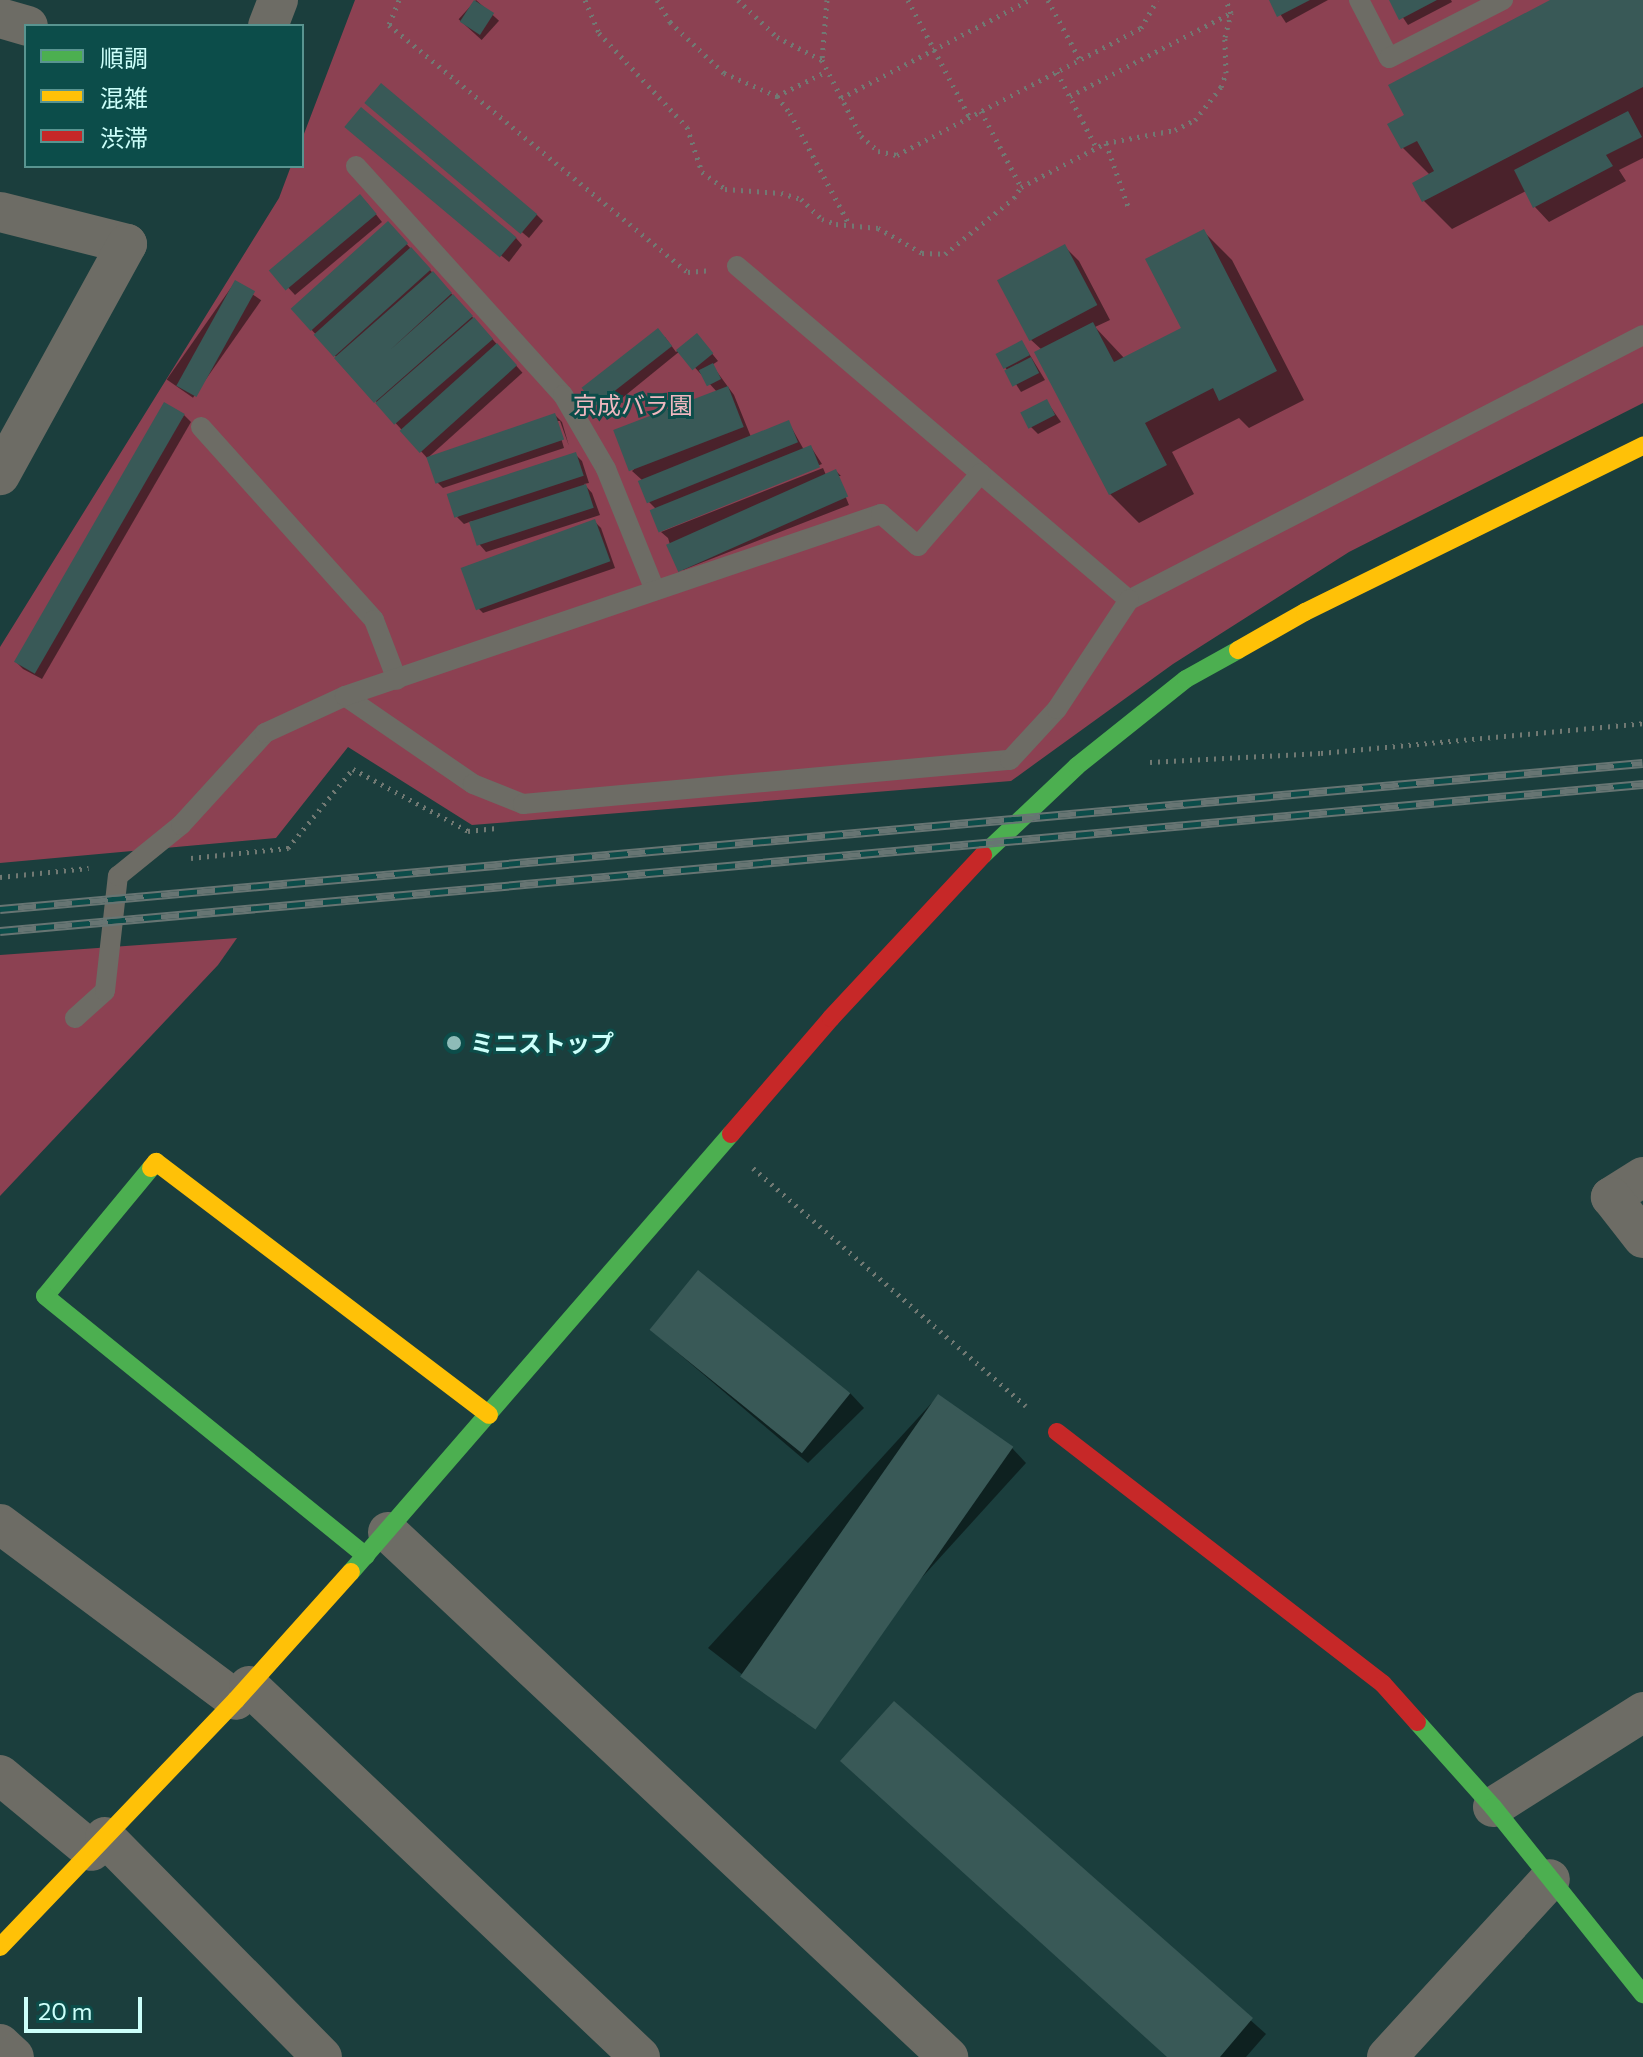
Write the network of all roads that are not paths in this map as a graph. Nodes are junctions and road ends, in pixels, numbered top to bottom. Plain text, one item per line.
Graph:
1 (278, 0) edge
2 (1359, 0) edge
3 (1503, 0) edge
4 (0, 18) edge
5 (269, 24) edge
6 (24, 25) edge
7 (356, 166) dead end
8 (0, 212) edge
9 (737, 266) road end
10 (1643, 335) edge
11 (201, 427) dead end
12 (1643, 446) edge
13 (981, 473) junction
14 (0, 475) edge
15 (655, 590) junction
16 (1129, 600) junction
17 (397, 680) junction
18 (345, 696) junction
19 (75, 1018) dead end
20 (1643, 1177) edge
21 (1643, 1238) edge
22 (489, 1415) junction
23 (1057, 1432) road end
24 (0, 1524) edge
25 (377, 1544) junction
26 (243, 1693) junction
27 (1643, 1712) edge
28 (0, 1775) edge
29 (1493, 1807) junction
30 (99, 1844) junction
31 (1550, 1879) junction
32 (0, 1947) edge
33 (1640, 1983) edge
34 (0, 2044) edge
35 (14, 2057) edge
36 (322, 2057) edge
37 (640, 2057) edge
38 (948, 2057) edge
39 (1387, 2057) edge

1 - 5 street
2 - 3 lane
4 - 6 street
7 - 15 lane
8 - 14 street
9 - 13 lane
10 - 16 lane
11 - 17 lane
12 - 22 street
13 - 15 lane
13 - 16 lane
15 - 17 lane
16 - 18 lane
17 - 18 lane
18 - 19 lane
20 - 21 street
22 - 25 street
22 - 25 street
23 - 29 street
24 - 26 street
25 - 26 street
25 - 38 street
26 - 30 street
26 - 37 street
27 - 29 street
28 - 30 street
29 - 31 street
30 - 32 street
30 - 36 street
31 - 33 street
31 - 39 street
34 - 35 street

